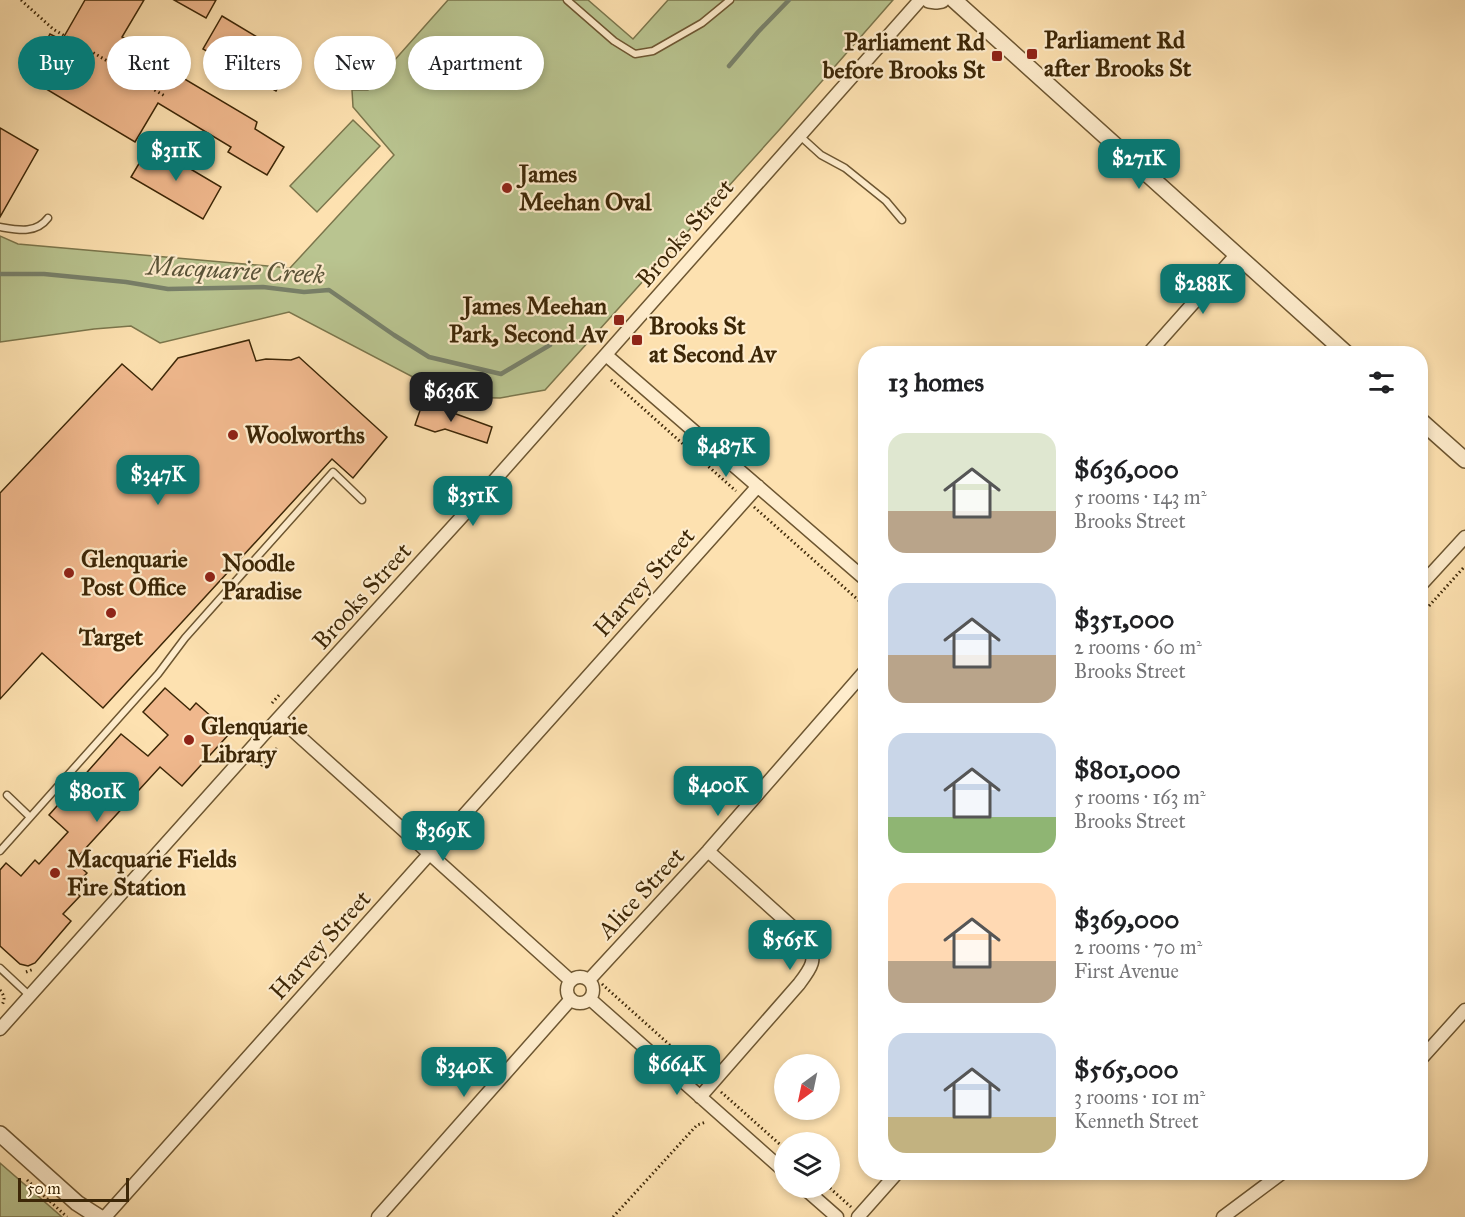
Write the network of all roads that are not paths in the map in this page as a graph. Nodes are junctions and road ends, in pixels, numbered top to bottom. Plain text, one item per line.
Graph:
1 (567, 0) edge
2 (730, 0) edge
3 (920, 0) edge
4 (929, 0) edge
5 (942, 0) edge
6 (954, 0) edge
7 (799, 136) junction
8 (48, 218) dead end
9 (902, 220) dead end
10 (0, 227) edge
11 (1236, 255) junction
12 (1155, 346) edge
13 (1338, 346) edge
14 (606, 355) junction
15 (1428, 427) edge
16 (1465, 460) edge
17 (758, 486) junction
18 (362, 500) dead end
19 (1465, 537) edge
20 (858, 573) edge
21 (1428, 577) edge
22 (858, 679) edge
23 (279, 718) junction
24 (7, 795) dead end
25 (30, 817) junction
26 (0, 850) edge
27 (708, 851) junction
28 (430, 854) junction
29 (0, 968) edge
30 (589, 980) junction
31 (571, 981) junction
32 (30, 996) junction
33 (571, 999) junction
34 (590, 999) junction
35 (1465, 1010) edge
36 (0, 1029) edge
37 (1428, 1051) edge
38 (700, 1096) junction
39 (0, 1134) edge
40 (774, 1162) edge
41 (891, 1180) edge
42 (1273, 1180) edge
43 (815, 1198) edge
44 (859, 1216) edge
45 (99, 1217) edge
46 (105, 1217) edge
47 (380, 1217) edge
48 (837, 1217) edge
49 (1223, 1217) edge

1 - 2 lane
3 - 7 street, Brooks Street
4 - 5 street
6 - 11 street
7 - 9 lane
7 - 14 street, Brooks Street
8 - 10 lane
11 - 12 street
11 - 13 street
14 - 17 street
14 - 23 street, Brooks Street
15 - 16 street
17 - 20 street
17 - 28 street, Harvey Street
18 - 25 lane
19 - 21 street
22 - 27 street, Alice Street
23 - 28 street
23 - 32 street, Brooks Street
24 - 25 lane
25 - 26 lane
27 - 30 street, Alice Street
27 - 38 street
28 - 31 street
28 - 46 street, Harvey Street
29 - 32 lane
30 - 31 street
30 - 34 street
31 - 33 street
32 - 36 street, Brooks Street
33 - 34 street
33 - 47 street
34 - 38 street
35 - 37 street
38 - 40 street
39 - 45 street
41 - 44 street
42 - 49 street
43 - 48 street

